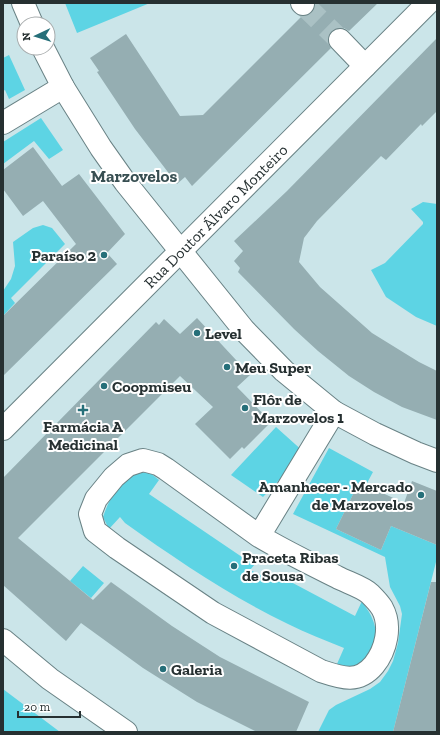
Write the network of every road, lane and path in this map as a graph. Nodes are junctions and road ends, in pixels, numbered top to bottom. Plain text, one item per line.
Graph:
1 (23, 3) edge
2 (428, 3) edge
3 (29, 16) edge
4 (340, 40) tunnel mouth
5 (47, 56) edge
6 (365, 66) junction
7 (63, 87) junction
8 (3, 123) edge
9 (181, 252) junction
10 (334, 412) junction
11 (3, 429) edge
12 (437, 461) edge
13 (258, 536) junction
14 (3, 640) edge
15 (126, 732) edge

1 - 3 street
2 - 6 street, Rua Doutor Álvaro Monteiro
4 - 6 street
5 - 7 street
6 - 9 street, Rua Doutor Álvaro Monteiro
7 - 8 street
7 - 9 street
9 - 10 street
9 - 11 street, Rua Doutor Álvaro Monteiro
10 - 12 street
10 - 13 street
13 - 13 street
14 - 15 street

